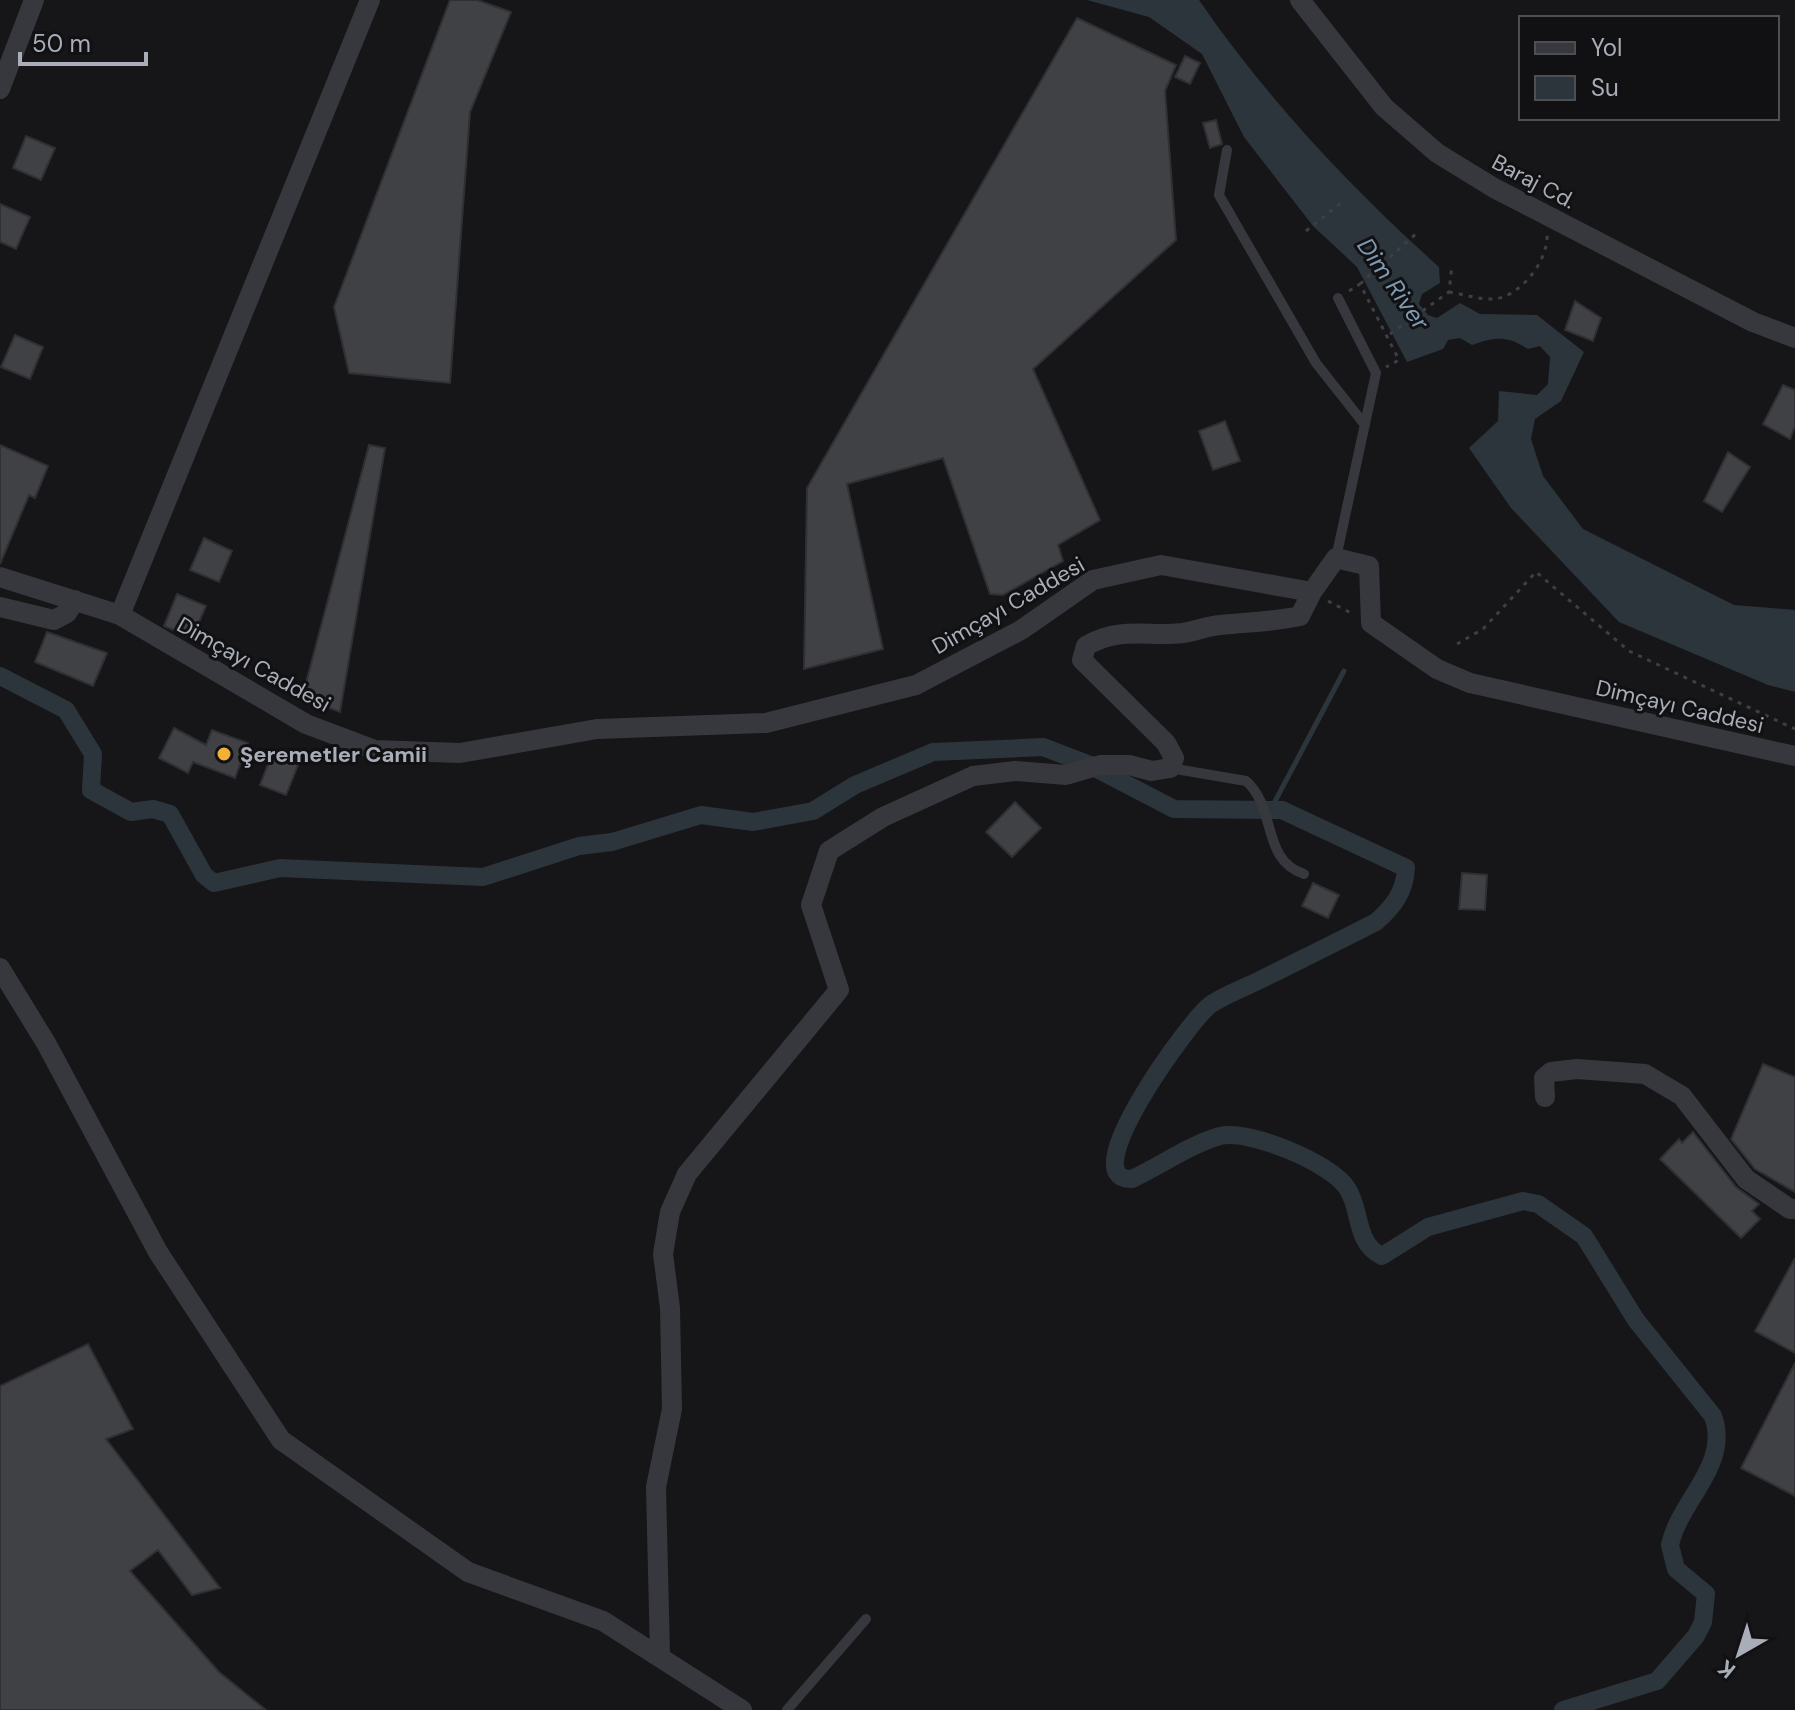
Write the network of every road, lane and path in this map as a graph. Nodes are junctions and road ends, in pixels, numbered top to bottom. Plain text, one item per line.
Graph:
1 (34, 0) edge
2 (370, 0) edge
3 (1300, 0) edge
4 (0, 89) edge
5 (1227, 150) dead end
6 (1342, 202) dead end
7 (1546, 215) junction
8 (1306, 231) dead end
9 (1418, 232) dead end
10 (1452, 265) dead end
11 (1360, 284) junction
12 (1449, 292) junction
13 (1338, 298) joint
14 (1388, 335) junction
15 (1795, 338) edge
16 (1376, 373) junction
17 (1365, 425) junction
18 (1336, 558) junction
19 (0, 577) edge
20 (1312, 592) junction
21 (75, 600) junction
22 (0, 607) edge
23 (120, 615) junction
24 (1371, 623) junction
25 (1457, 644) dead end
26 (1795, 729) edge
27 (1795, 756) edge
28 (1170, 768) junction
29 (1304, 874) dead end
30 (0, 968) edge
31 (1545, 1097) dead end
32 (1795, 1209) edge
33 (866, 1619) dead end
34 (660, 1655) junction
35 (742, 1710) edge
36 (787, 1710) edge

1 - 4 street
2 - 23 street
3 - 7 street, Baraj Cd.
5 - 17 lane
6 - 8 path
7 - 12 path
7 - 15 street, Baraj Cd.
9 - 11 path
10 - 12 path
11 - 13 path
11 - 14 path
12 - 14 path
13 - 16 lane
14 - 16 path
16 - 17 lane
17 - 18 lane
18 - 20 street
18 - 24 street
19 - 21 street, Dimçayı Caddesi
20 - 23 street, Dimçayı Caddesi
20 - 24 path
20 - 28 street
21 - 22 street
21 - 23 street, Dimçayı Caddesi
24 - 27 street, Dimçayı Caddesi
25 - 26 path
28 - 29 lane
28 - 34 street
30 - 34 street
31 - 32 street
33 - 36 lane
34 - 35 street

